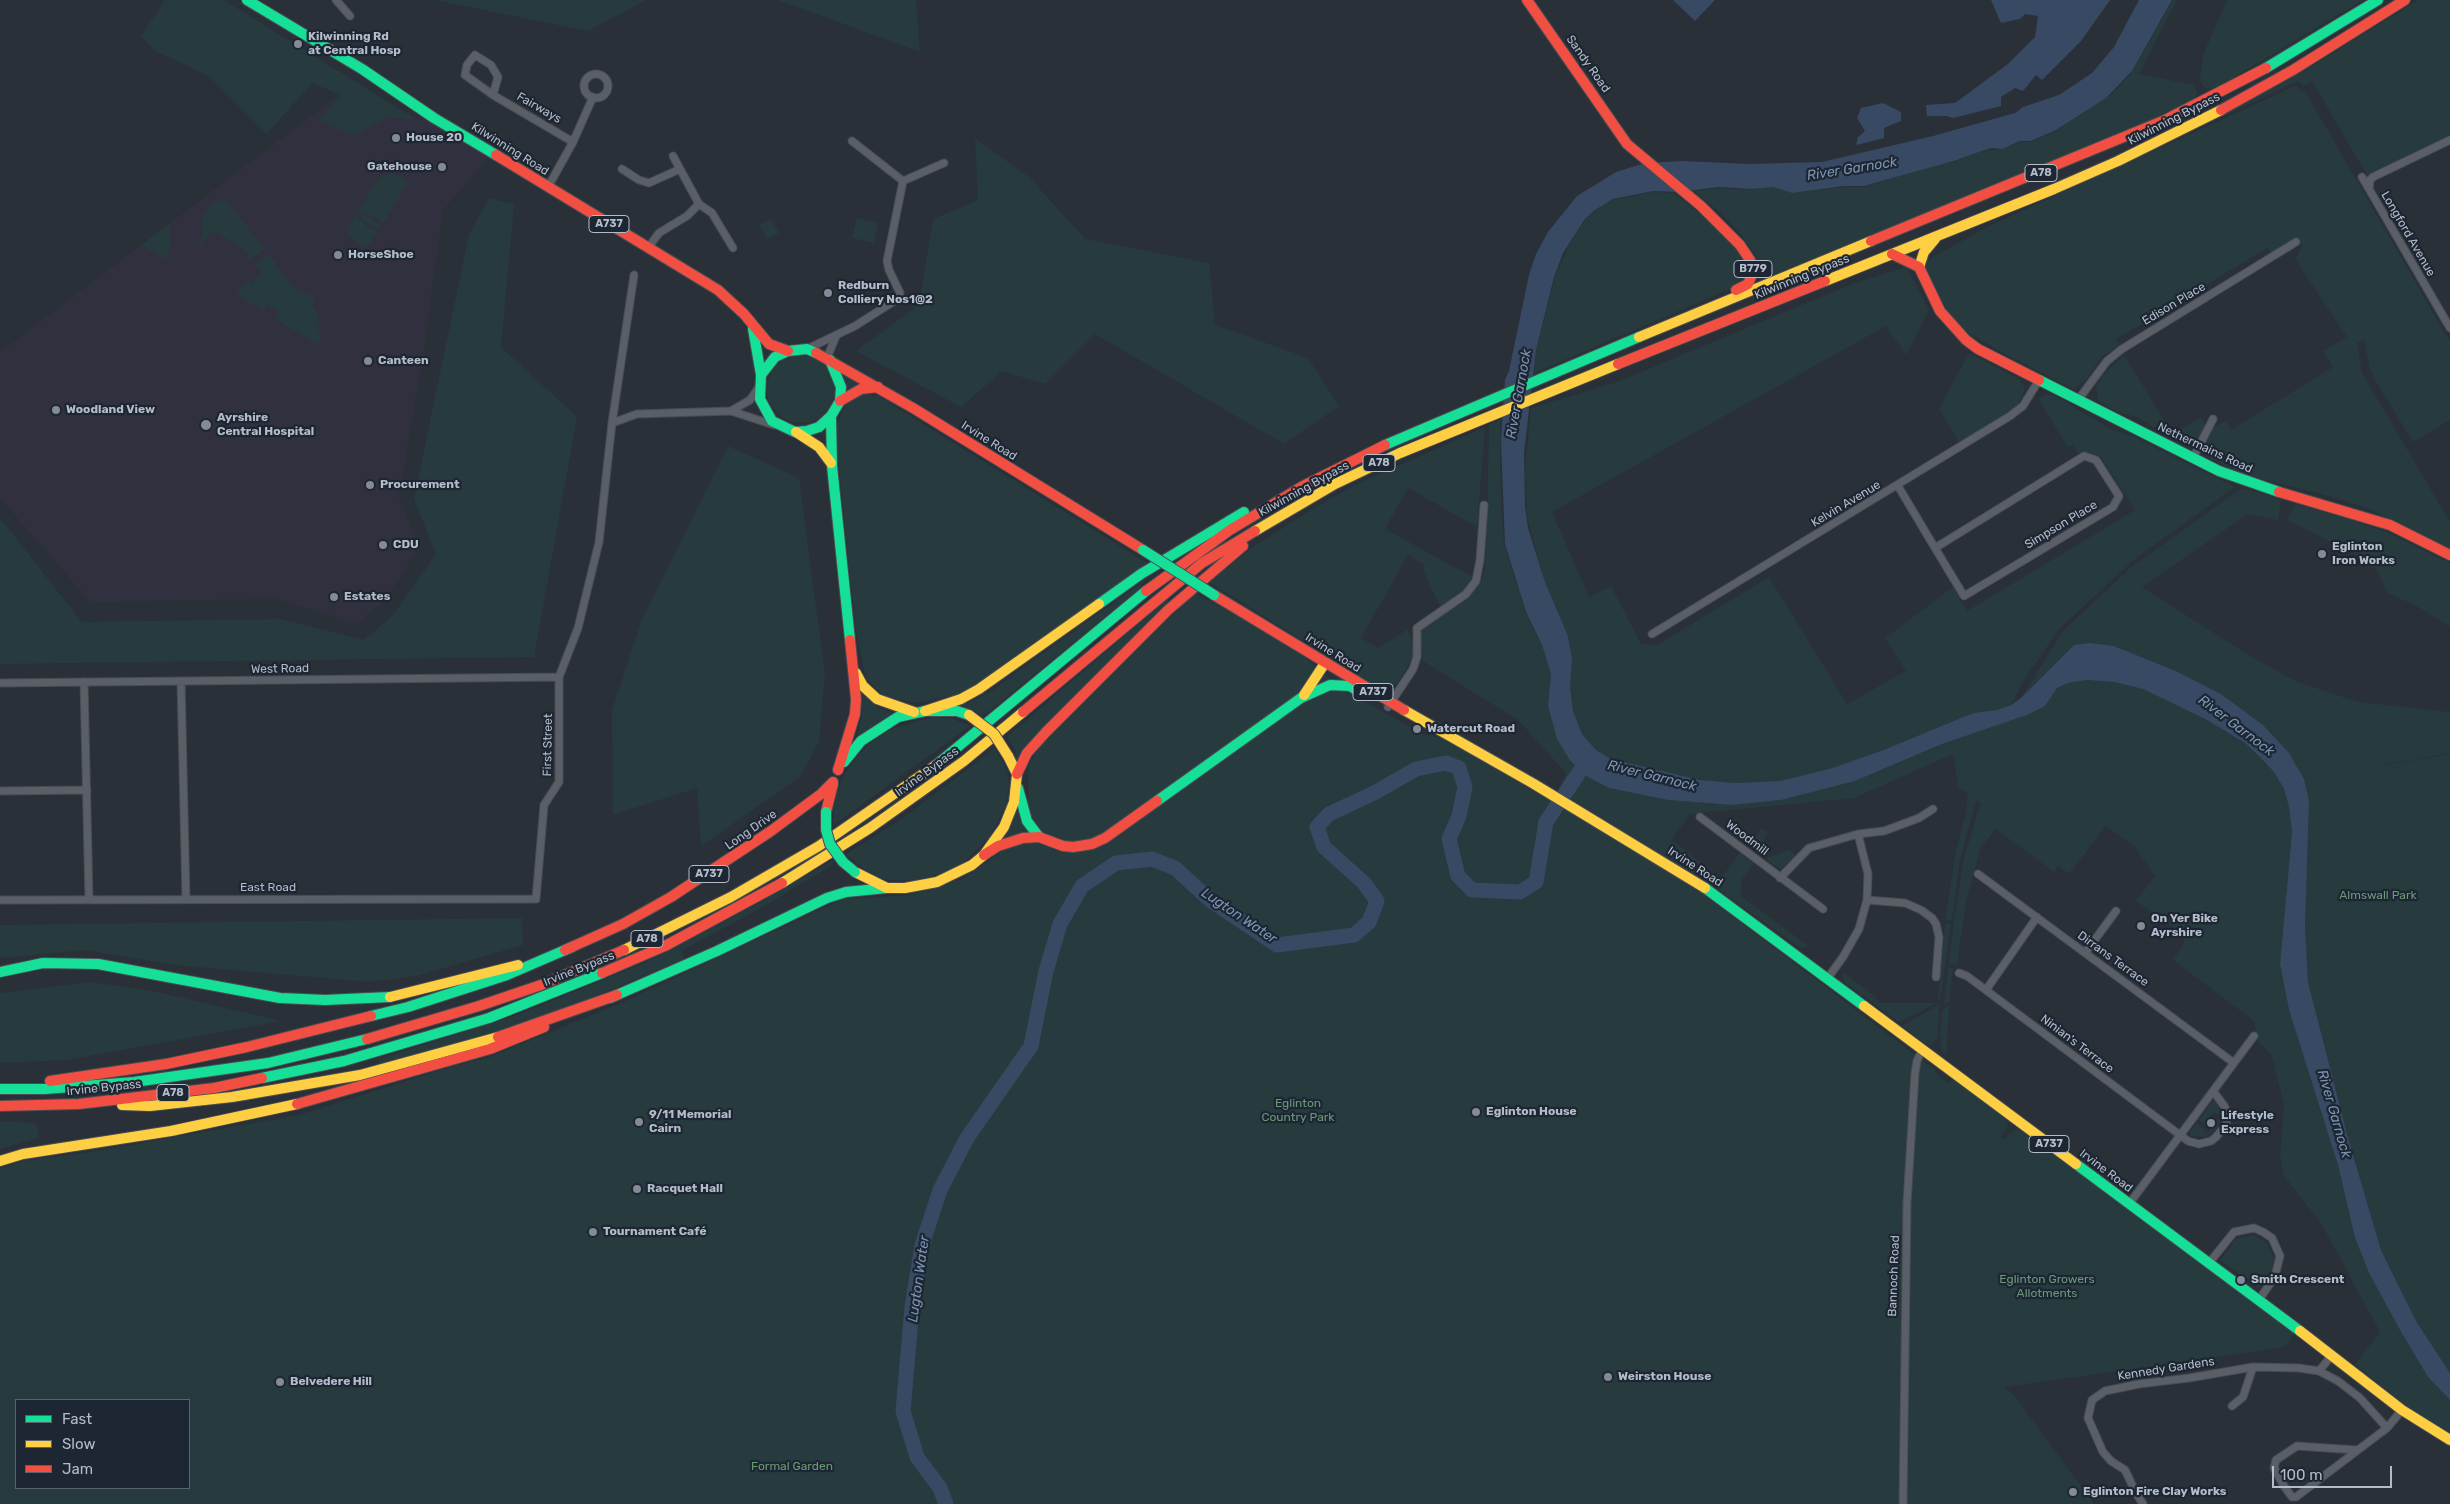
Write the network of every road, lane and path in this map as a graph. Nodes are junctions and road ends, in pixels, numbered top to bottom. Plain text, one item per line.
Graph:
1 (247, 0) edge
2 (336, 0) edge
3 (1527, 0) edge
4 (2378, 0) edge
5 (2405, 0) edge
6 (350, 16) dead end
7 (493, 95) junction
8 (593, 98) dead end
9 (2450, 140) edge
10 (573, 142) junction
11 (852, 142) dead end
12 (673, 156) dead end
13 (944, 163) dead end
14 (622, 169) dead end
15 (680, 169) junction
16 (2362, 177) dead end
17 (903, 181) junction
18 (548, 187) junction
19 (2370, 190) junction
20 (699, 204) junction
21 (1936, 237) junction
22 (2296, 242) dead end
23 (648, 248) junction
24 (733, 248) dead end
25 (1892, 254) junction
26 (1919, 268) junction
27 (634, 275) dead end
28 (1690, 315) junction
29 (2448, 318) edge
30 (752, 326) junction
31 (2450, 328) edge
32 (838, 334) junction
33 (807, 350) junction
34 (788, 351) junction
35 (828, 359) junction
36 (761, 375) junction
37 (2039, 380) junction
38 (759, 387) junction
39 (878, 387) junction
40 (2078, 400) junction
41 (840, 401) junction
42 (731, 411) junction
43 (831, 416) junction
44 (2212, 419) dead end
45 (612, 423) junction
46 (783, 428) junction
47 (795, 432) junction
48 (2193, 458) junction
49 (832, 466) junction
50 (1303, 486) junction
51 (1898, 486) junction
52 (1484, 505) dead end
53 (1280, 516) junction
54 (1935, 548) junction
55 (2450, 554) edge
56 (1193, 556) joint
57 (1202, 563) joint
58 (1652, 634) dead end
59 (1325, 663) junction
60 (855, 670) junction
61 (1337, 670) junction
62 (559, 677) junction
63 (181, 681) junction
64 (84, 682) junction
65 (0, 683) edge
66 (1322, 687) junction
67 (1302, 698) junction
68 (1390, 705) junction
69 (925, 711) junction
70 (915, 713) junction
71 (838, 770) junction
72 (1017, 774) junction
73 (833, 782) junction
74 (1018, 786) junction
75 (87, 790) junction
76 (0, 791) edge
77 (1933, 809) dead end
78 (1700, 817) dead end
79 (1858, 834) junction
80 (1044, 839) junction
81 (984, 855) junction
82 (1978, 874) dead end
83 (1780, 878) junction
84 (887, 888) junction
85 (536, 899) joint
86 (0, 900) edge
87 (90, 900) junction
88 (186, 900) junction
89 (1867, 900) junction
90 (1823, 910) dead end
91 (2116, 911) dead end
92 (2037, 918) junction
93 (572, 947) junction
94 (2085, 953) junction
95 (0, 972) edge
96 (1959, 972) dead end
97 (1936, 977) dead end
98 (1827, 979) junction
99 (1986, 990) junction
100 (618, 995) junction
101 (2254, 1036) dead end
102 (1922, 1050) junction
103 (2234, 1063) junction
104 (0, 1088) edge
105 (2212, 1091) junction
106 (79, 1104) junction
107 (0, 1106) edge
108 (2180, 1135) junction
109 (0, 1161) edge
110 (2129, 1204) junction
111 (2209, 1263) junction
112 (2259, 1300) junction
113 (2332, 1355) junction
114 (2253, 1367) junction
115 (2319, 1371) junction
116 (2232, 1406) dead end
117 (2402, 1410) junction
118 (2388, 1428) junction
119 (2450, 1440) edge
120 (2358, 1450) junction
121 (1903, 1504) edge
122 (2144, 1504) edge

1 - 18 main road, Kilwinning Road / A737
2 - 6 street
3 - 28 main road, Sandy Road / B779
4 - 28 main road, Kilwinning Bypass / A78
5 - 21 main road, Kilwinning Bypass / A78
7 - 7 street, Fairways
7 - 10 street, Fairways
8 - 10 street
9 - 19 street
10 - 18 street
11 - 17 street
12 - 15 street
13 - 17 street
14 - 15 street
15 - 20 street
16 - 19 street, Longford Avenue
17 - 32 street
18 - 23 main road, Kilwinning Road / A737
19 - 29 street, Longford Avenue
20 - 23 street
20 - 24 street
21 - 25 main road, Kilwinning Bypass / A78
21 - 26 main road
22 - 40 street, Edison Place
23 - 30 main road, Kilwinning Road / A737
25 - 26 main road
25 - 53 main road, Kilwinning Bypass / A78
26 - 37 main road, Nethermains Road
27 - 45 street
28 - 50 main road, Kilwinning Bypass / A78
29 - 31 street, Longford Avenue
30 - 34 main road, Kilwinning Road / A737
30 - 36 main road, Kilwinning Road / A737
32 - 33 street
32 - 35 street
33 - 34 main road, A737
33 - 35 main road, A737
34 - 36 main road
35 - 39 main road, Irvine Road / A737
35 - 41 main road
36 - 38 main road, A737
37 - 40 main road, Nethermains Road
37 - 51 street, Kelvin Avenue
38 - 42 street
38 - 46 main road, A737
39 - 41 main road
39 - 59 main road, Irvine Road / A737, bridge
40 - 48 main road, Nethermains Road
41 - 43 main road
42 - 45 street
42 - 46 street
43 - 47 main road
43 - 49 main road
44 - 48 street
45 - 62 street
46 - 47 main road, A737
47 - 49 main road, A737
48 - 55 main road, Nethermains Road
49 - 60 main road
50 - 56 main road, Kilwinning Bypass / A78
50 - 69 main road
51 - 54 street, Simpson Place
51 - 58 street, Kelvin Avenue
52 - 68 street
53 - 57 main road, Kilwinning Bypass / A78
53 - 72 main road
54 - 54 street, Simpson Place
56 - 104 main road, Irvine Bypass / A78
57 - 106 main road, Irvine Bypass / A78
59 - 61 main road, Irvine Road / A737
59 - 67 main road
60 - 70 main road
60 - 71 main road
61 - 66 main road
61 - 68 main road, Irvine Road / A737
62 - 63 street, West Road
62 - 85 street, First Street
63 - 64 street, West Road
63 - 88 street
64 - 65 street, West Road
64 - 75 street
66 - 67 main road
66 - 68 main road
67 - 80 main road
68 - 98 main road, Irvine Road / A737
69 - 70 main road
69 - 72 main road, bridge
70 - 71 main road
71 - 73 main road
72 - 74 main road
73 - 84 main road, bridge
73 - 93 main road, Long Drive / A737
74 - 80 main road
74 - 81 main road
75 - 76 street
75 - 87 street
77 - 79 street
78 - 83 street, Woodmill
79 - 83 street
79 - 89 street
80 - 81 main road
81 - 84 main road
82 - 92 street, Dirrans Terrace
83 - 90 street, Woodmill
84 - 100 main road
85 - 88 street, East Road
86 - 87 street, East Road
87 - 88 street, East Road
89 - 97 street
89 - 98 street
91 - 94 street
92 - 94 street, Dirrans Terrace
92 - 99 street
93 - 95 main road
93 - 104 main road
94 - 103 street, Dirrans Terrace
96 - 99 street, Ninian's Terrace
98 - 102 main road, Irvine Road / A737
99 - 108 street, Ninian's Terrace
100 - 106 main road
100 - 109 main road
101 - 103 street
102 - 110 main road, Irvine Road / A737
102 - 121 street, Bannoch Road
103 - 105 street
105 - 108 street
105 - 108 street, Ninian's Terrace
106 - 107 main road, Irvine Bypass / A78
108 - 110 street
110 - 111 main road, Irvine Road / A737
111 - 112 main road, Irvine Road / A737
111 - 112 street
112 - 113 main road, Irvine Road / A737
113 - 115 street
113 - 117 main road, Irvine Road / A737
114 - 115 street, Kennedy Gardens
114 - 116 street
114 - 122 street, Kennedy Gardens
115 - 118 street
117 - 118 street
117 - 119 main road, Irvine Road / A737
118 - 120 street
120 - 120 street

